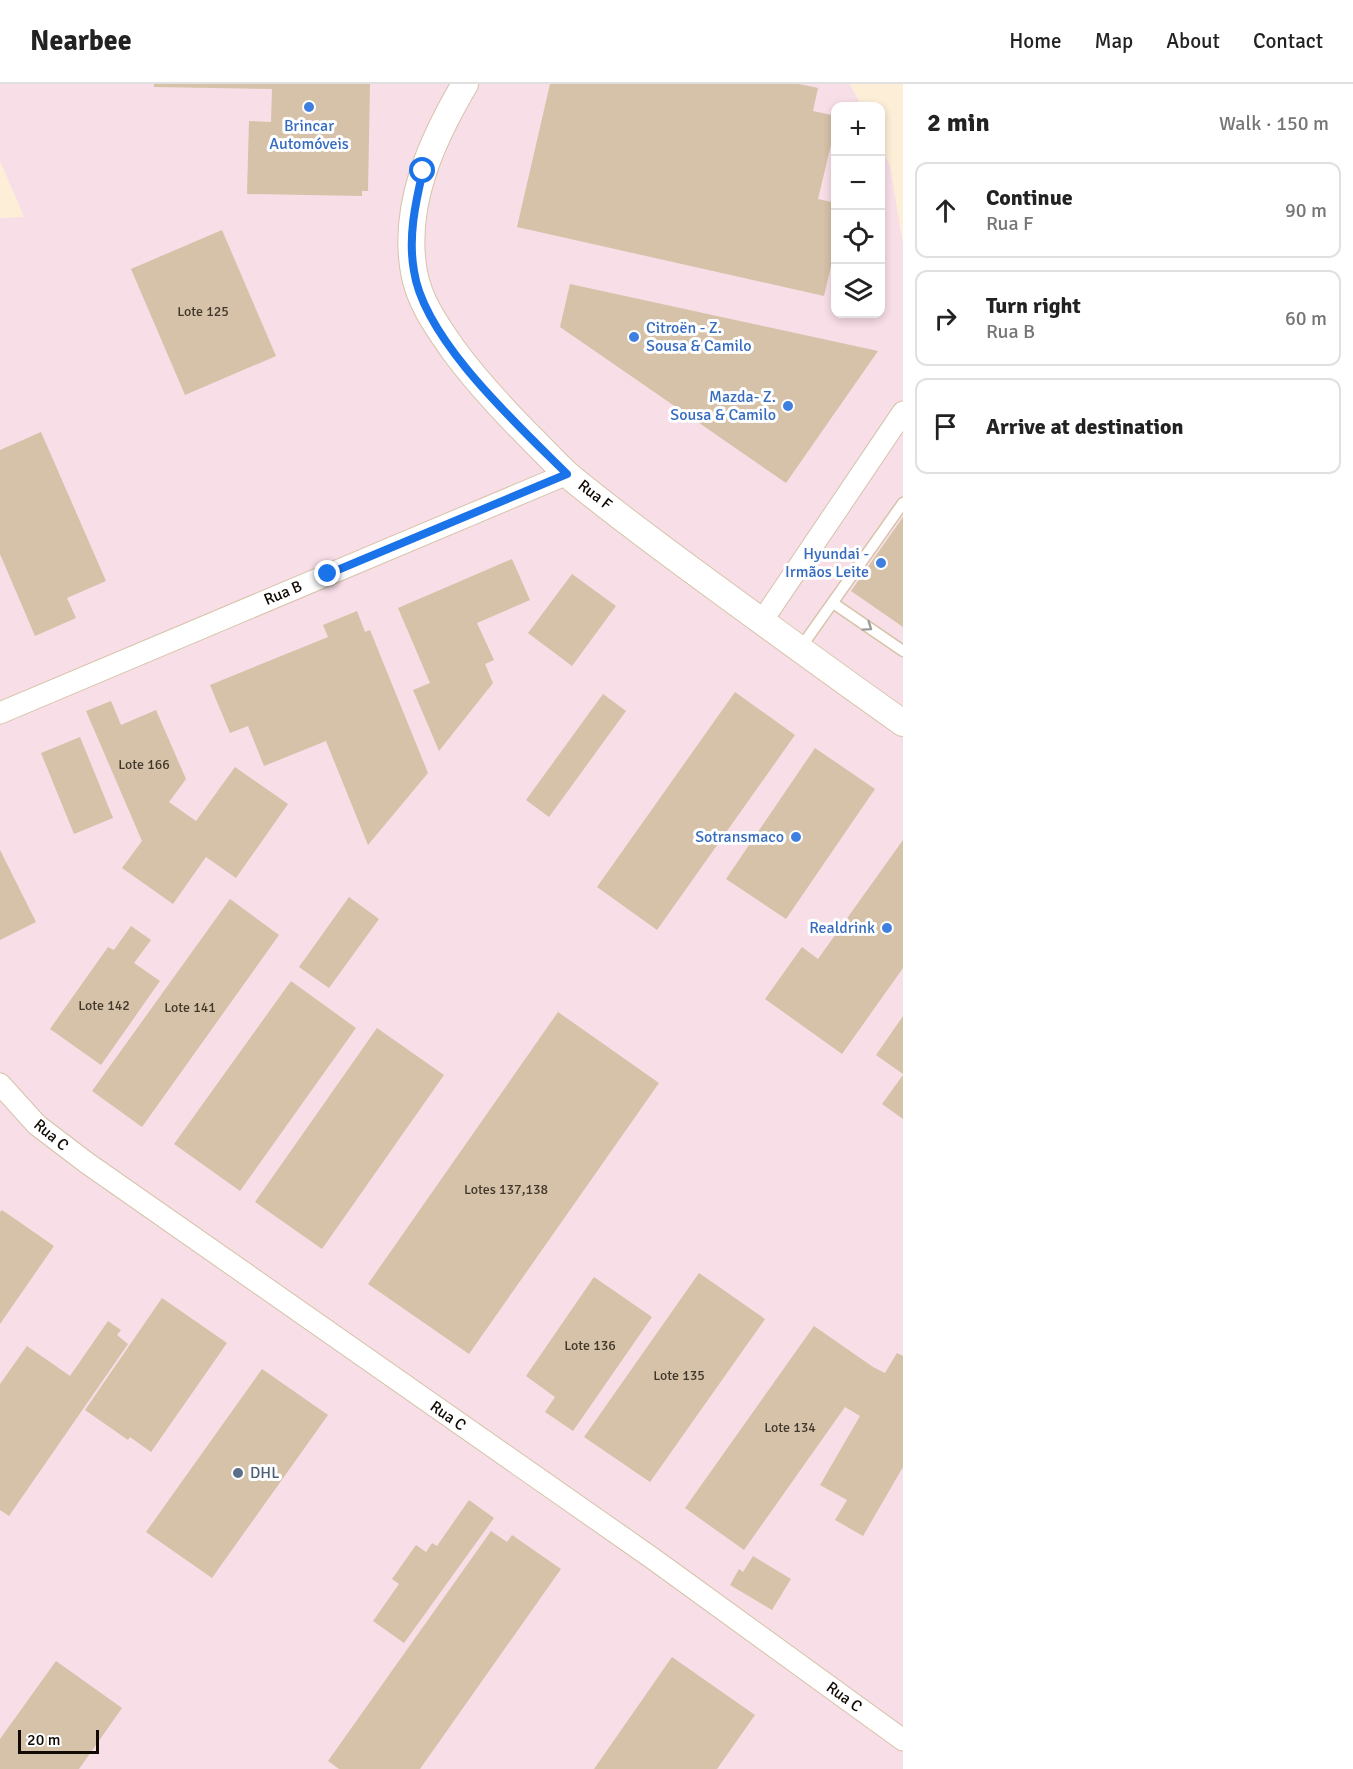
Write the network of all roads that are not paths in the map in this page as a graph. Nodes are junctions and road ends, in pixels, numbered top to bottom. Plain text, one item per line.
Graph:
1 (465, 84) edge
2 (903, 412) edge
3 (567, 474) junction
4 (903, 504) edge
5 (833, 603) junction
6 (762, 621) junction
7 (800, 650) junction
8 (903, 651) edge
9 (0, 713) edge
10 (903, 723) edge
11 (0, 1084) edge
12 (903, 1740) edge

1 - 3 street, Rua F
2 - 6 street
3 - 6 street, Rua F
3 - 9 street, Rua B
4 - 5 lane
5 - 7 lane
5 -> 8 lane
6 - 7 street, Rua F
7 - 10 street, Rua F
11 - 12 street, Rua C

